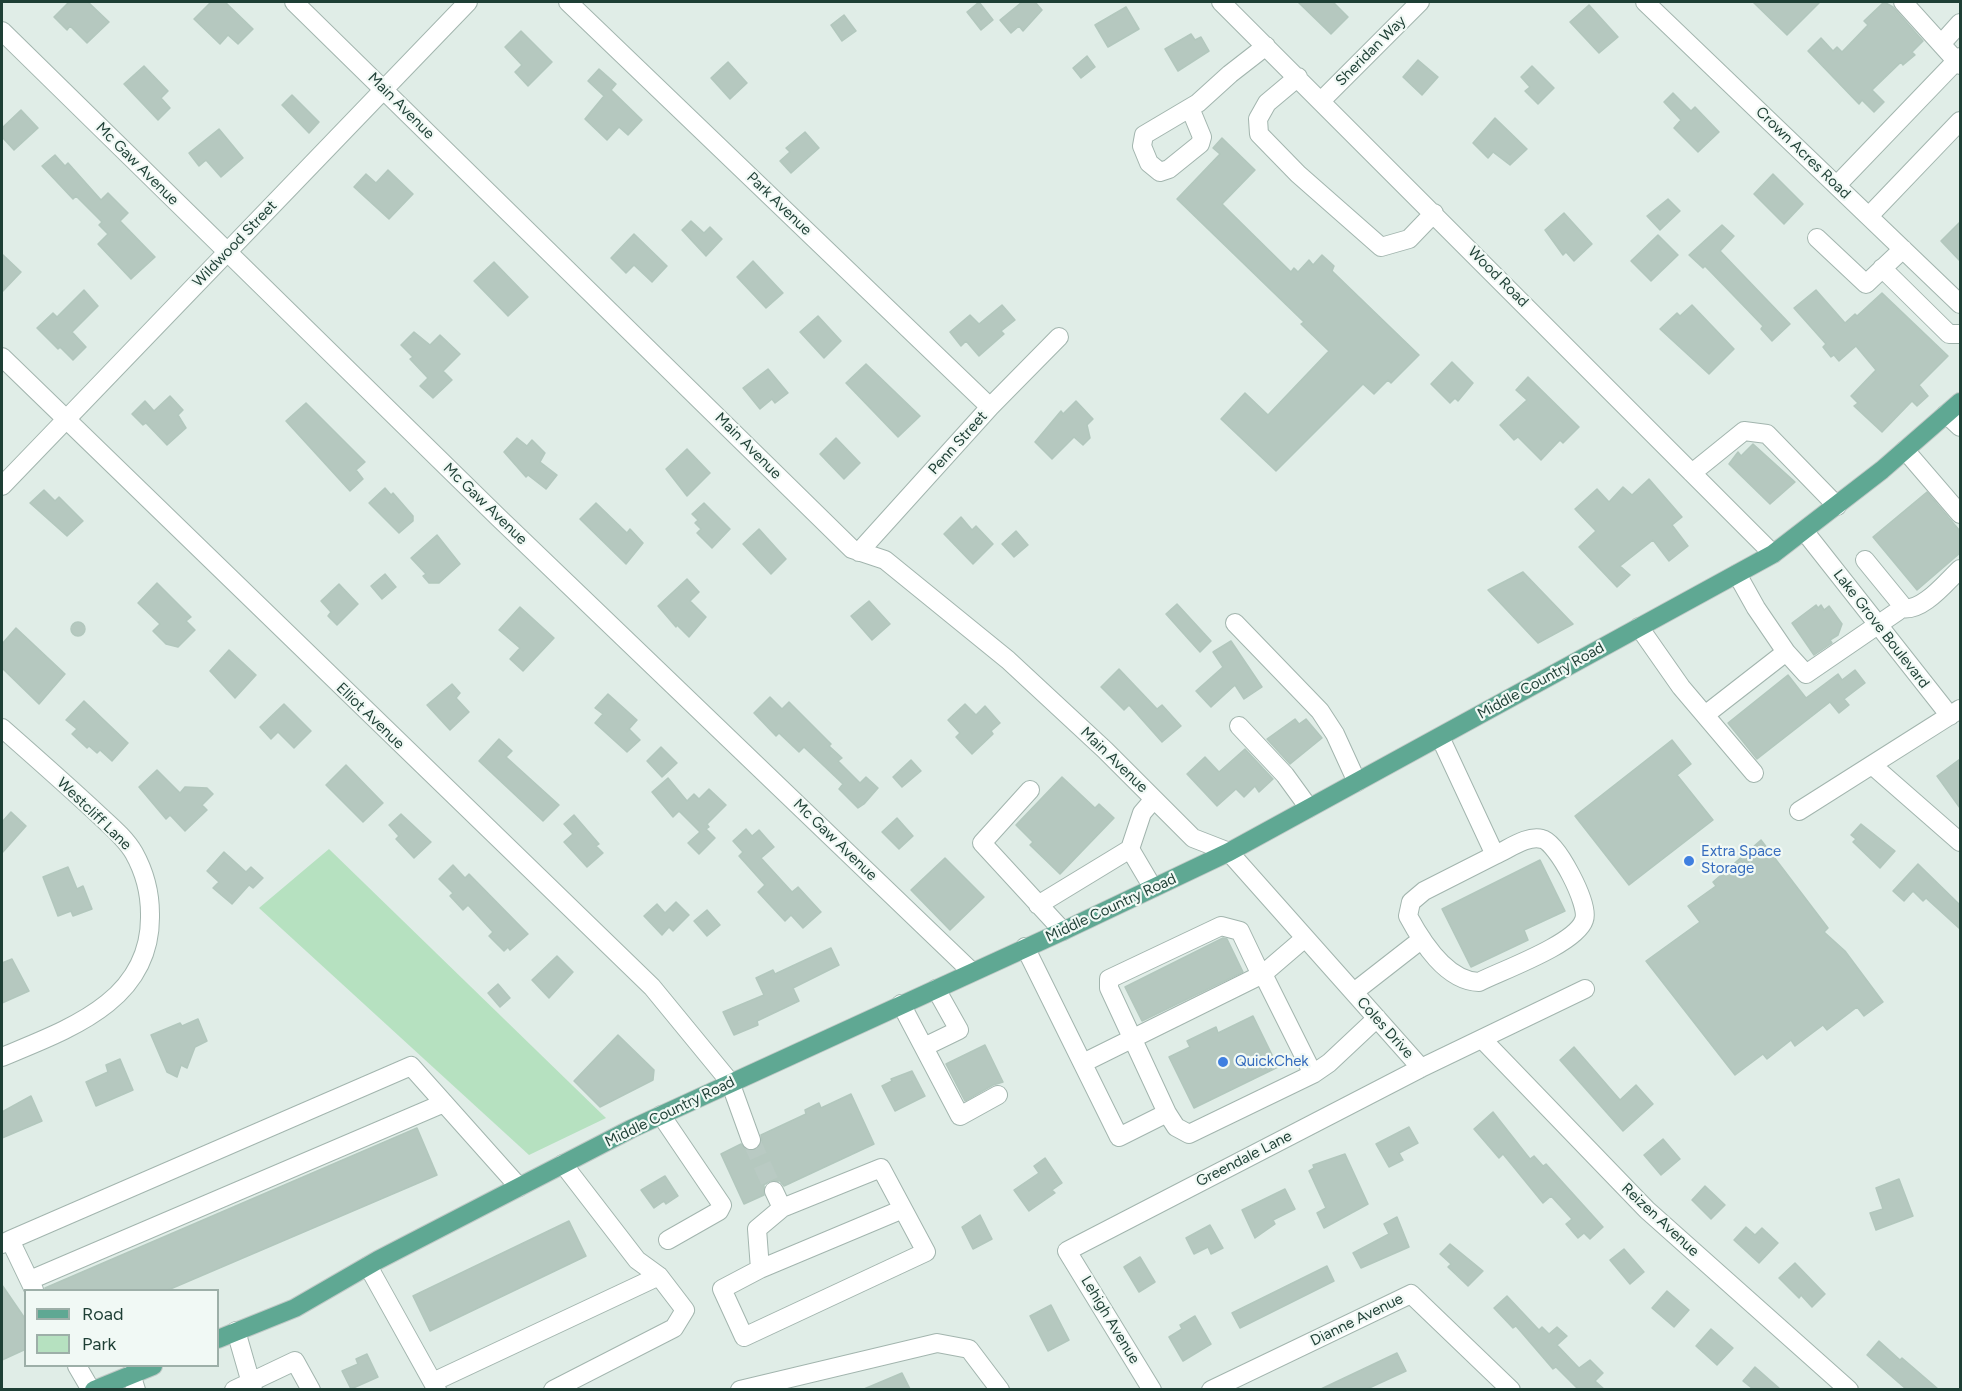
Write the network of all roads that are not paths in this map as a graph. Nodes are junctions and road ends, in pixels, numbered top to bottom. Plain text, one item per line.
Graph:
1 (294, 2) edge
2 (468, 2) edge
3 (568, 2) edge
4 (1221, 2) edge
5 (1420, 2) edge
6 (1645, 2) edge
7 (1910, 4) edge
8 (1960, 23) edge
9 (2, 31) edge
10 (1942, 43) junction
11 (1266, 46) junction
12 (1959, 61) edge
13 (1298, 77) junction
14 (384, 89) junction
15 (1322, 100) junction
16 (1190, 108) dead end
17 (1960, 121) edge
18 (1837, 185) junction
19 (1434, 213) junction
20 (1869, 216) junction
21 (1817, 237) dead end
22 (1903, 249) junction
23 (226, 252) junction
24 (1882, 268) junction
25 (1960, 304) edge
26 (1960, 334) edge
27 (1059, 337) dead end
28 (2, 357) edge
29 (1960, 402) edge
30 (990, 407) junction
31 (1946, 414) junction
32 (65, 420) junction
33 (1960, 427) edge
34 (1905, 450) junction
35 (1692, 473) junction
36 (2, 486) edge
37 (1838, 506) junction
38 (1960, 514) edge
39 (1805, 532) junction
40 (859, 552) junction
41 (1773, 554) junction
42 (1865, 560) dead end
43 (1960, 569) edge
44 (1737, 574) junction
45 (1901, 608) junction
46 (1235, 623) dead end
47 (1877, 626) junction
48 (1639, 627) junction
49 (1786, 652) junction
50 (1955, 712) edge
51 (1706, 715) junction
52 (1239, 726) dead end
53 (2, 728) edge
54 (1440, 737) junction
55 (1872, 765) junction
56 (1754, 773) dead end
57 (1357, 782) junction
58 (1030, 790) dead end
59 (1154, 800) junction
60 (1309, 808) junction
61 (1799, 811) dead end
62 (1960, 842) edge
63 (1130, 849) junction
64 (1229, 852) junction
65 (1495, 855) junction
66 (1154, 888) junction
67 (1038, 905) junction
68 (1063, 931) junction
69 (1305, 938) junction
70 (1422, 939) junction
71 (1025, 947) junction
72 (972, 972) junction
73 (1262, 975) junction
74 (936, 989) junction
75 (1585, 989) dead end
76 (1354, 992) junction
77 (901, 1004) junction
78 (1377, 1018) junction
79 (1132, 1039) junction
80 (1482, 1039) junction
81 (924, 1047) junction
82 (2, 1057) edge
83 (1083, 1063) junction
84 (1421, 1068) junction
85 (1313, 1074) junction
86 (730, 1082) junction
87 (998, 1095) dead end
88 (444, 1102) junction
89 (1167, 1113) junction
90 (661, 1115) junction
91 (751, 1140) tunnel mouth
92 (563, 1164) junction
93 (519, 1187) junction
94 (774, 1191) tunnel mouth
95 (782, 1208) junction
96 (903, 1209) junction
97 (668, 1240) dead end
98 (6, 1242) edge
99 (1067, 1251) joint
100 (368, 1266) junction
101 (760, 1269) junction
102 (659, 1276) junction
103 (32, 1285) edge
104 (236, 1331) junction
105 (219, 1339) edge
106 (78, 1367) edge
107 (151, 1367) edge
108 (134, 1382) edge
109 (435, 1386) edge
110 (245, 1387) edge
111 (95, 1389) edge
112 (311, 1389) edge
113 (553, 1389) edge
114 (741, 1389) edge
115 (1000, 1389) edge
116 (1152, 1389) edge
117 (1211, 1389) edge
118 (1511, 1389) edge
119 (1849, 1389) edge

1 - 14 street, Main Avenue
2 - 14 street, Wildwood Street
3 - 30 street, Park Avenue
4 - 11 street, Wood Road
5 - 15 street, Sheridan Way
6 - 18 street, Crown Acres Road
7 - 10 street
8 - 10 street
9 - 23 street, Mc Gaw Avenue
10 - 12 street
11 - 13 street, Wood Road
11 - 16 street
12 - 18 street
13 - 15 street, Wood Road
13 - 19 street
14 - 23 street, Wildwood Street
14 - 40 street, Main Avenue
15 - 19 street, Wood Road
17 - 20 street
18 - 20 street, Crown Acres Road
19 - 35 street, Wood Road
20 - 22 street, Crown Acres Road
21 - 24 street
22 - 24 street
22 - 25 street, Crown Acres Road
23 - 32 street, Wildwood Street
23 - 72 street, Mc Gaw Avenue
24 - 26 street
27 - 30 street, Penn Street
28 - 32 street, Elliot Avenue
29 - 31 main road, Middle Country Road
30 - 40 street, Penn Street
31 - 33 street
31 - 34 main road, Middle Country Road
32 - 36 street, Wildwood Street
32 - 86 street, Elliot Avenue
34 - 37 main road, Middle Country Road
34 - 38 street
35 - 37 street
35 - 41 street, Wood Road
37 - 39 main road, Middle Country Road
39 - 41 main road, Middle Country Road
39 - 47 street, Lake Grove Boulevard
40 - 59 street, Main Avenue
41 - 44 main road, Middle Country Road
42 - 45 street
43 - 45 street
44 - 48 main road, Middle Country Road
44 - 49 street
45 - 47 street
46 - 57 street
47 - 49 street
47 - 50 street, Lake Grove Boulevard
48 - 51 street
48 - 54 main road, Middle Country Road
49 - 51 street
50 - 55 street
51 - 56 street
52 - 60 street
53 - 82 street, Westcliff Lane
54 - 57 main road, Middle Country Road
54 - 65 street
55 - 61 street
55 - 62 street
57 - 60 main road, Middle Country Road
58 - 67 street
59 - 63 street
59 - 64 street, Main Avenue
60 - 64 main road, Middle Country Road
63 - 66 street
63 - 67 street
64 - 66 main road, Middle Country Road
64 - 69 street, Coles Drive
65 - 70 street
65 - 70 street
66 - 68 main road, Middle Country Road
67 - 68 street
68 - 71 main road, Middle Country Road
69 - 73 street
69 - 76 street, Coles Drive
70 - 76 street
71 - 72 main road, Middle Country Road
71 - 83 street
72 - 74 main road, Middle Country Road
73 - 79 street
73 - 79 street
73 - 85 street
74 - 77 main road, Middle Country Road
74 - 81 street
75 - 80 street, Coles Drive
76 - 78 street, Coles Drive
77 - 81 street
77 - 86 main road, Middle Country Road
78 - 84 street, Coles Drive
78 - 85 street
79 - 83 street
79 - 89 street
80 - 84 street, Coles Drive
80 - 119 street, Reizen Avenue
81 - 87 street
83 - 89 street
84 - 99 street, Greendale Lane
85 - 89 street
86 - 90 main road, Middle Country Road
86 - 91 street, Elliot Avenue
88 - 93 street
88 - 98 street
88 - 103 street
90 - 92 main road, Middle Country Road
90 - 97 street
92 - 93 main road, Middle Country Road
92 - 102 street
93 - 100 main road, Middle Country Road
94 - 95 street
95 - 96 street
95 - 101 street
96 - 101 street
96 - 101 street
98 - 103 street
99 - 116 street, Lehigh Avenue
100 - 104 main road, Middle Country Road
100 - 109 street
102 - 109 street
102 - 113 street
104 - 105 main road, Middle Country Road
104 - 110 street
106 - 111 street
107 - 108 main road
108 - 111 main road
110 - 112 street
114 - 115 street
117 - 118 street, Dianne Avenue

